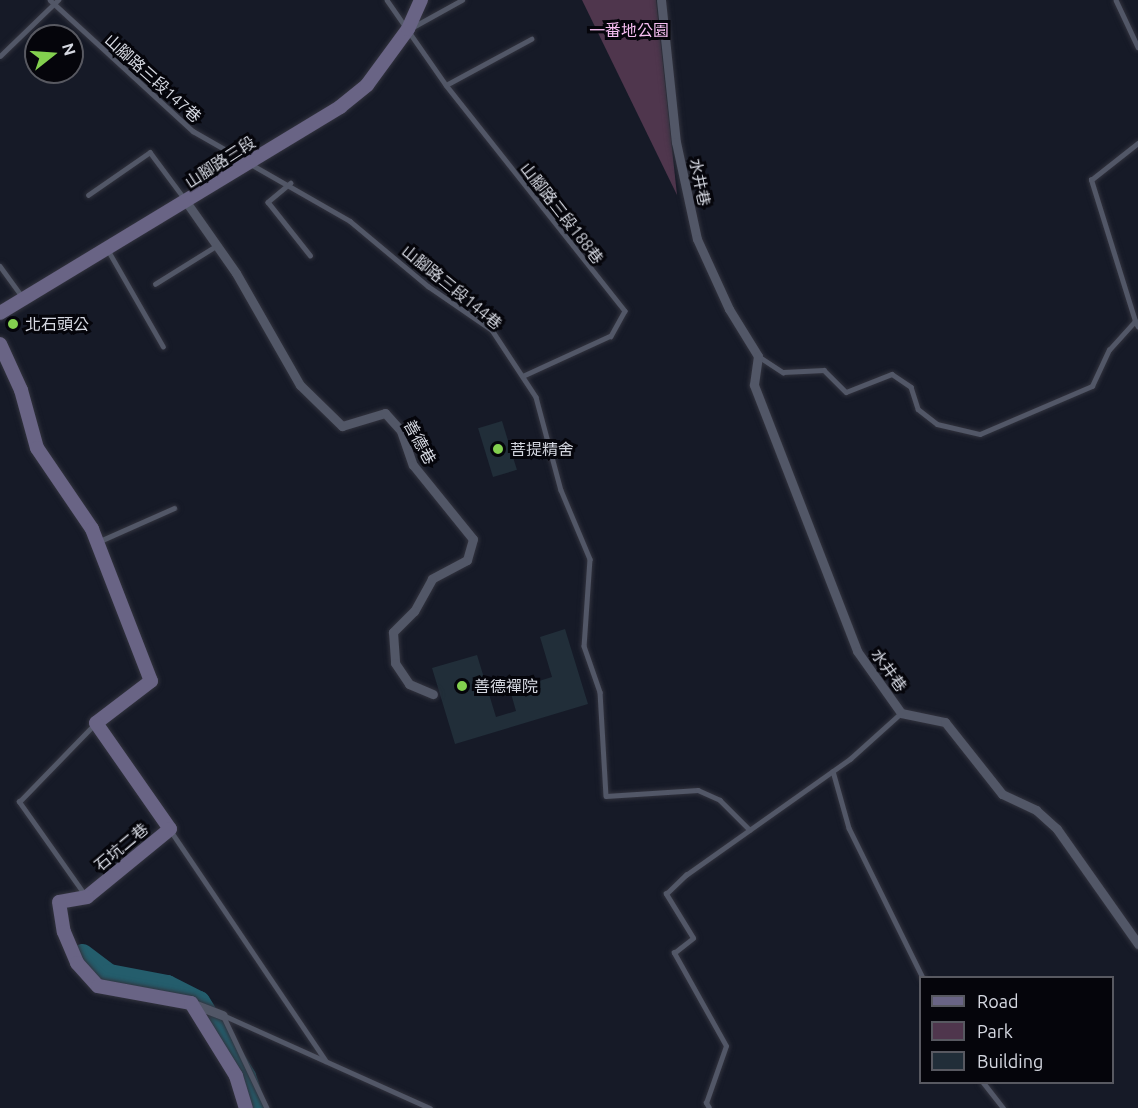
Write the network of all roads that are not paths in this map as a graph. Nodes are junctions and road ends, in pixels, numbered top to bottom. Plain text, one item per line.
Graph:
1 (387, 0) edge
2 (421, 0) edge
3 (462, 0) edge
4 (661, 0) edge
5 (1116, 0) edge
6 (54, 1) edge
7 (408, 29) junction
8 (531, 39) dead end
9 (1138, 47) edge
10 (0, 56) edge
11 (446, 85) junction
12 (1138, 143) edge
13 (246, 164) junction
14 (291, 183) junction
15 (88, 195) dead end
16 (187, 203) junction
17 (217, 245) junction
18 (107, 248) junction
19 (310, 255) dead end
20 (0, 266) edge
21 (154, 284) dead end
22 (24, 299) junction
23 (0, 313) edge
24 (1137, 324) edge
25 (0, 344) edge
26 (163, 346) dead end
27 (758, 356) junction
28 (524, 376) junction
29 (174, 508) dead end
30 (98, 542) junction
31 (433, 694) dead end
32 (901, 713) junction
33 (96, 723) junction
34 (833, 771) junction
35 (170, 829) junction
36 (750, 830) junction
37 (87, 897) junction
38 (1138, 944) edge
39 (922, 976) edge
40 (191, 1003) junction
41 (224, 1015) junction
42 (326, 1061) junction
43 (984, 1084) edge
44 (246, 1108) edge
45 (267, 1108) edge
46 (430, 1108) edge
47 (709, 1108) edge
48 (1003, 1108) edge

1 - 7 lane, 山腳路三段188巷
2 - 7 street, 山腳路三段
3 - 7 lane
4 - 27 street, 水井巷
5 - 9 lane
6 - 10 lane
6 - 13 lane, 山腳路三段147巷
7 - 11 lane, 山腳路三段188巷
7 - 13 street, 山腳路三段
8 - 11 lane
11 - 28 lane, 山腳路三段188巷
12 - 24 lane
13 - 14 lane, 山腳路三段144巷
13 - 16 street, 山腳路三段
14 - 19 lane
14 - 28 lane, 山腳路三段144巷
15 - 16 lane
16 - 17 street, 善德巷
16 - 18 street, 山腳路三段
17 - 21 lane
17 - 31 street, 善德巷
18 - 22 street, 山腳路三段
18 - 26 lane
20 - 22 lane
22 - 23 street, 山腳路三段
24 - 27 lane, 水井巷
25 - 30 street
27 - 32 street, 水井巷
28 - 36 lane, 山腳路三段144巷
29 - 30 lane
30 - 33 street
32 - 34 lane
32 - 38 street, 水井巷
33 - 35 street, 石坑二巷
33 - 37 lane
34 - 36 lane
34 - 39 lane
35 - 37 street, 石坑二巷
35 - 42 lane
36 - 47 lane
37 - 40 street, 石坑二巷
40 - 41 street
40 - 44 street
41 - 42 lane
41 - 45 lane
42 - 46 lane
43 - 48 lane

